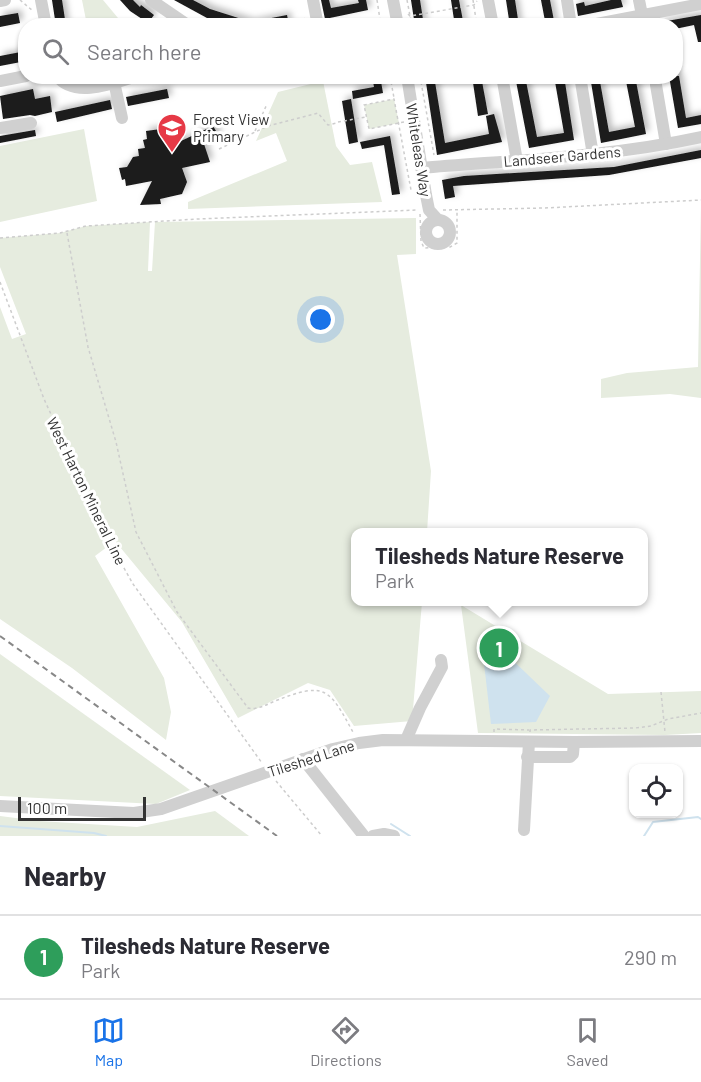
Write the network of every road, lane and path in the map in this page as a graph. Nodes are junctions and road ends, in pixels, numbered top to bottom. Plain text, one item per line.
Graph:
1 (5, 0) edge
2 (41, 0) edge
3 (152, 0) edge
4 (313, 0) edge
5 (377, 0) edge
6 (393, 0) edge
7 (407, 0) edge
8 (473, 0) edge
9 (478, 0) edge
10 (488, 0) edge
11 (567, 0) edge
12 (639, 0) edge
13 (0, 1) edge
14 (701, 4) edge
15 (474, 5) junction
16 (642, 15) junction
17 (410, 16) joint
18 (44, 18) edge
19 (174, 18) edge
20 (316, 18) edge
21 (380, 18) edge
22 (394, 18) edge
23 (476, 18) edge
24 (491, 18) edge
25 (570, 18) edge
26 (627, 18) edge
27 (18, 78) edge
28 (0, 81) edge
29 (64, 84) edge
30 (105, 84) edge
31 (114, 84) edge
32 (391, 84) edge
33 (408, 84) edge
34 (421, 84) edge
35 (503, 84) edge
36 (581, 84) edge
37 (655, 84) edge
38 (394, 99) junction
39 (267, 104) dead end
40 (367, 117) junction
41 (122, 118) dead end
42 (414, 120) junction
43 (31, 123) dead end
44 (399, 123) junction
45 (0, 128) edge
46 (255, 132) junction
47 (701, 136) edge
48 (666, 144) junction
49 (219, 149) dead end
50 (593, 155) junction
51 (517, 161) junction
52 (436, 166) junction
53 (421, 168) junction
54 (411, 190) dead end
55 (701, 200) edge
56 (457, 209) junction
57 (429, 210) junction
58 (433, 222) dead end
59 (66, 232) junction
60 (0, 238) edge
61 (0, 282) edge
62 (441, 660) dead end
63 (661, 692) dead end
64 (701, 713) edge
65 (664, 721) junction
66 (406, 740) junction
67 (701, 741) edge
68 (529, 742) junction
69 (574, 742) junction
70 (665, 742) junction
71 (359, 743) junction
72 (528, 758) junction
73 (303, 759) junction
74 (268, 772) junction
75 (0, 806) edge
76 (525, 830) dead end
77 (322, 836) edge
78 (364, 836) edge
79 (373, 836) edge
80 (394, 836) edge

1 - 13 street
2 - 18 street
3 - 19 street
4 - 20 street
5 - 21 path
6 - 22 street
7 - 17 path
8 - 15 path
9 - 15 path
10 - 24 street
11 - 25 street
12 - 16 street
14 - 16 street
15 - 17 path
15 - 23 path
16 - 26 street
27 - 28 street
29 - 30 street
31 - 41 street
32 - 38 path
33 - 42 street, Whiteleas Way
34 - 52 path
35 - 51 street
36 - 50 street
37 - 48 street
38 - 40 path
38 - 44 path
39 - 46 path
40 - 44 path
40 - 46 path
42 - 44 path
42 - 53 street, Whiteleas Way
43 - 45 street
44 - 54 path
46 - 49 path
47 - 48 street, Landseer Gardens
48 - 50 street, Landseer Gardens
50 - 51 street, Landseer Gardens
51 - 52 street, Landseer Gardens
52 - 53 street, Landseer Gardens
53 - 57 street, Whiteleas Way
55 - 56 path
56 - 57 path
56 - 59 path
57 - 58 street, Whiteleas Way
59 - 60 path
59 - 71 path
61 - 74 path, West Harton Mineral Line
62 - 66 street
63 - 65 path
64 - 65 path
65 - 68 path
65 - 70 path
66 - 68 street, Tileshed Lane
66 - 71 street, Tileshed Lane
67 - 70 street, Tileshed Lane
68 - 69 street, Tileshed Lane
68 - 72 street
69 - 70 street, Tileshed Lane
69 - 72 street
71 - 73 street, Tileshed Lane
72 - 76 street
73 - 74 street, Tileshed Lane
73 - 78 street
74 - 75 street, Tileshed Lane
74 - 77 path, West Harton Mineral Line
79 - 80 street

